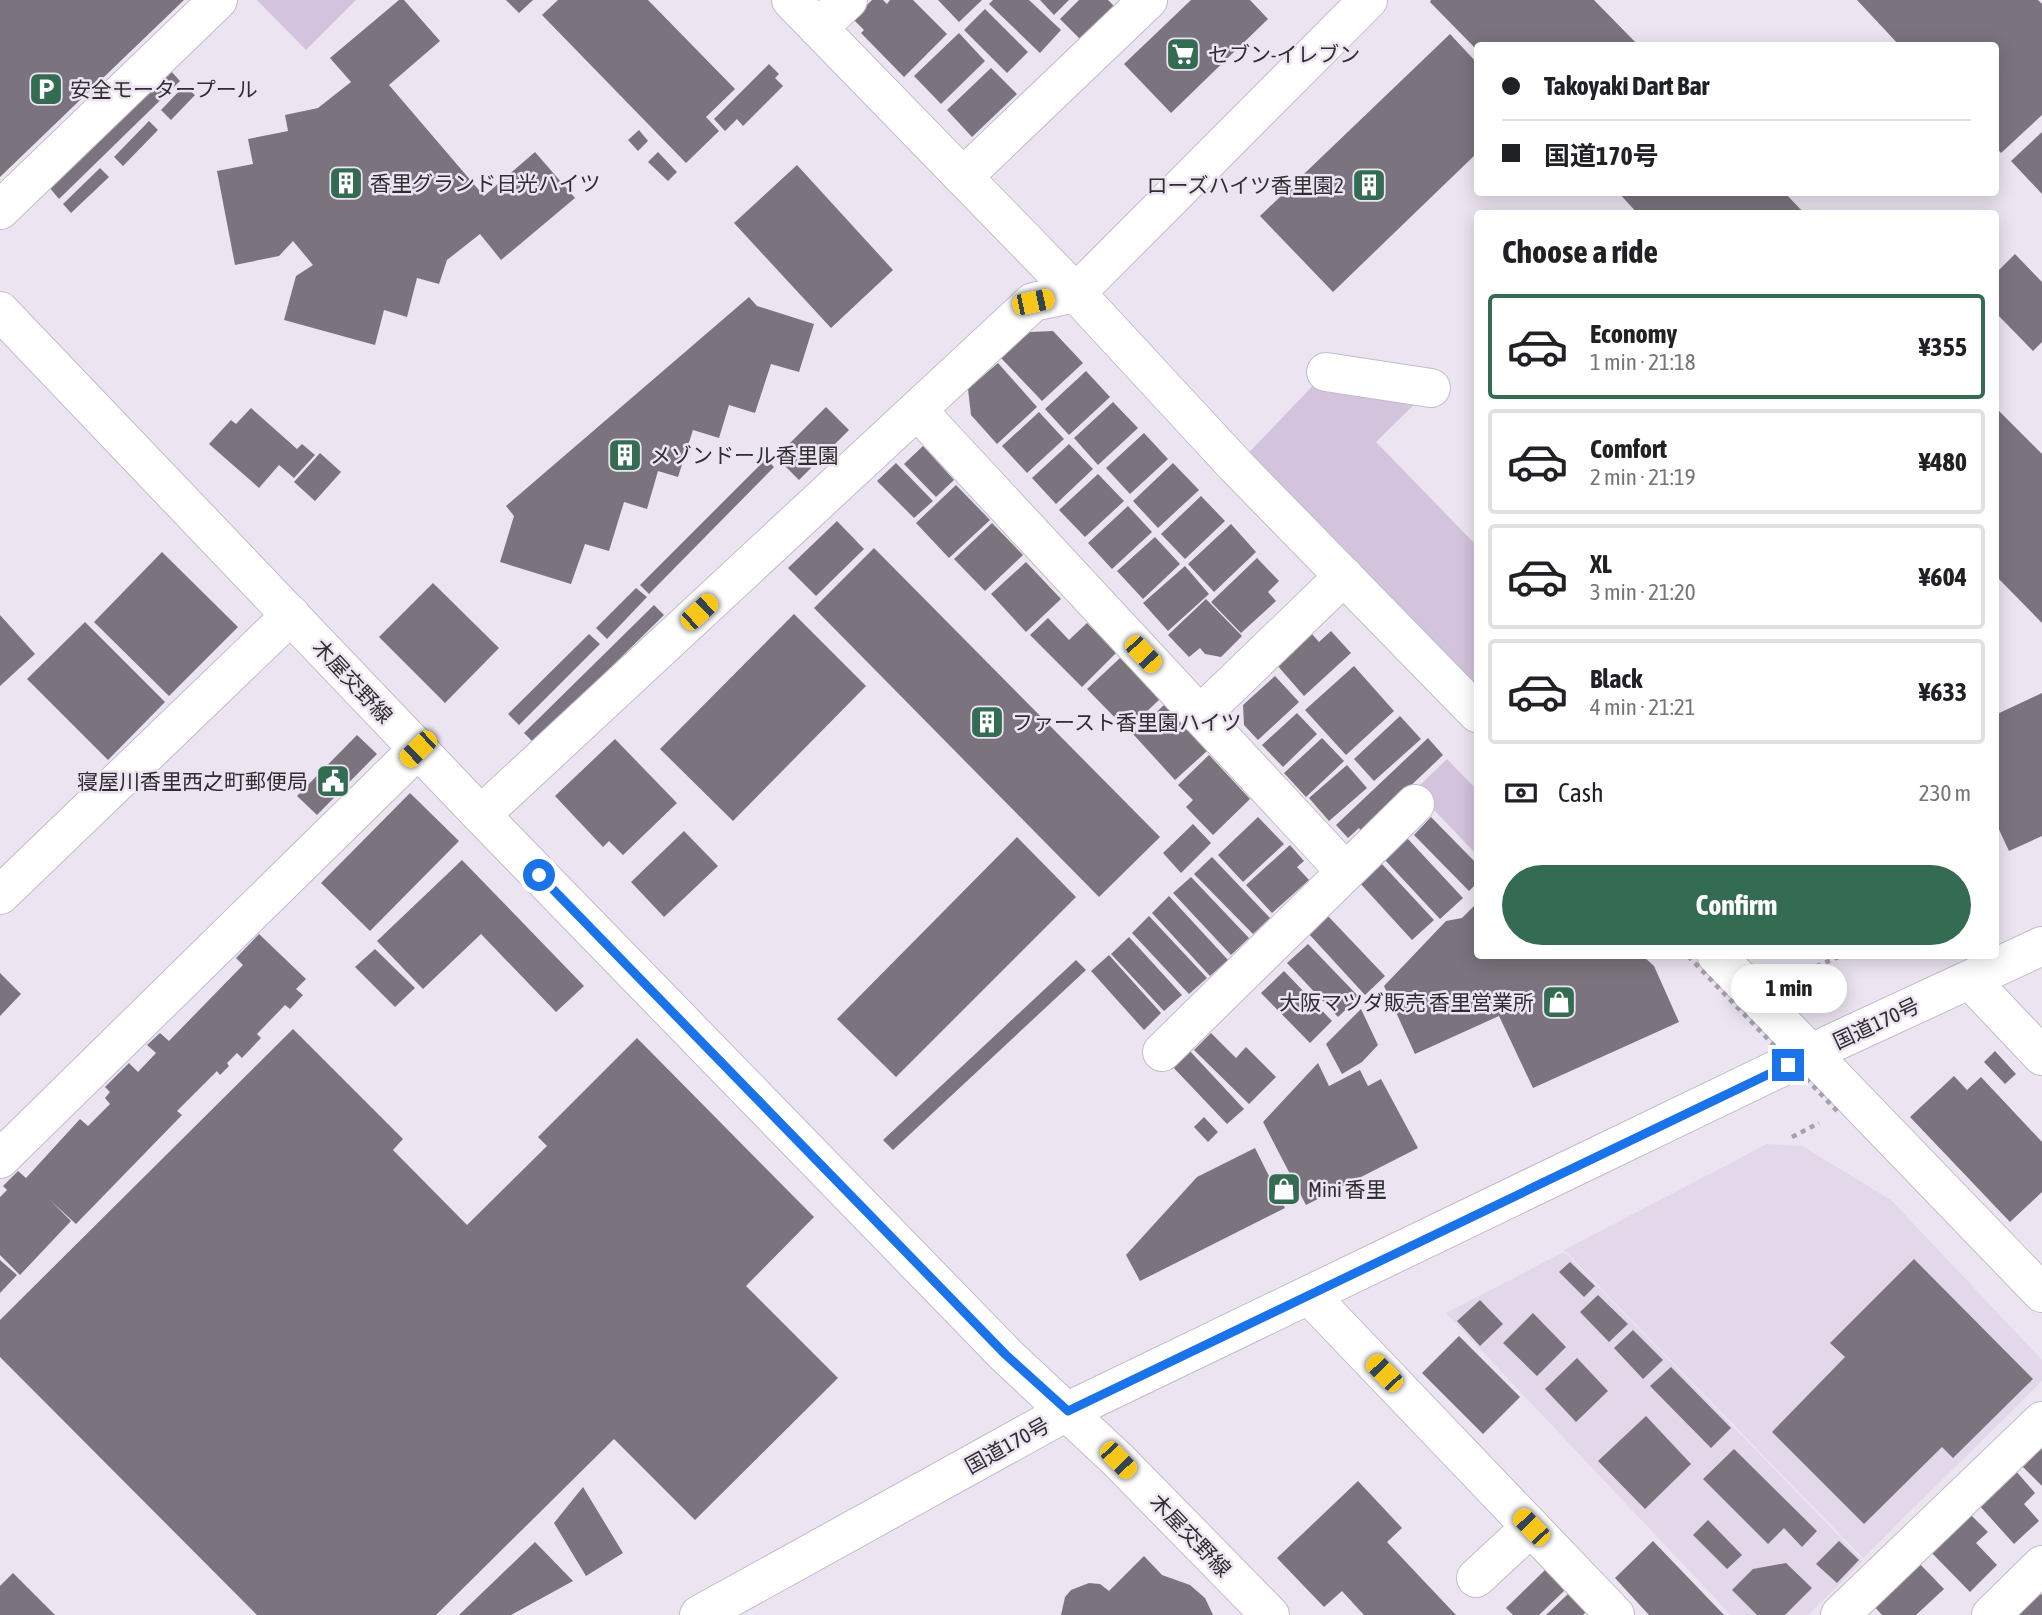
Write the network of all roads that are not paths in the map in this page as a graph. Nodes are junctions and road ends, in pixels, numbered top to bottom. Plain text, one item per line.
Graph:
1 (218, 0) edge
2 (791, 0) edge
3 (848, 0) edge
4 (1368, 0) edge
5 (1143, 2) edge
6 (818, 28) junction
7 (963, 177) junction
8 (0, 210) edge
9 (1076, 293) junction
10 (0, 312) edge
11 (1326, 372) dead end
12 (1431, 388) dead end
13 (917, 410) junction
14 (1343, 576) junction
15 (291, 615) junction
16 (1474, 710) edge
17 (1200, 715) junction
18 (418, 749) junction
19 (1415, 804) dead end
20 (481, 815) junction
21 (1345, 871) junction
22 (0, 895) edge
23 (2042, 946) edge
24 (1720, 959) edge
25 (1970, 980) junction
26 (1162, 1052) dead end
27 (1813, 1052) junction
28 (2042, 1056) edge
29 (0, 1159) edge
30 (2042, 1293) edge
31 (1310, 1296) junction
32 (1068, 1411) junction
33 (2042, 1421) edge
34 (1531, 1527) junction
35 (2042, 1565) edge
36 (1476, 1578) dead end
37 (699, 1615) edge
38 (1270, 1615) edge
39 (1615, 1615) edge
40 (1840, 1615) edge
41 (1991, 1615) edge

1 - 8 main road
2 - 6 main road
3 - 6 main road
4 - 9 main road
5 - 7 main road
6 - 7 main road
7 - 9 main road
9 - 13 main road
9 - 14 main road
10 - 15 main road, 木屋交野線
11 - 12 main road
13 - 17 main road
13 - 20 main road
14 - 16 main road
14 - 17 main road
15 - 18 main road, 木屋交野線
15 - 22 main road
17 - 21 main road
18 - 20 main road, 木屋交野線
18 - 29 main road
19 - 21 main road
20 - 32 main road, 木屋交野線
21 - 26 main road
23 - 25 main road, 国道170号
24 - 27 main road
25 - 27 main road, 国道170号
25 - 28 main road
27 - 30 main road
27 - 31 main road, 国道170号
31 - 32 main road, 国道170号
31 - 34 main road
32 - 37 main road, 国道170号
32 - 38 main road, 木屋交野線
33 - 40 main road
34 - 36 main road
34 - 39 main road
35 - 41 main road

